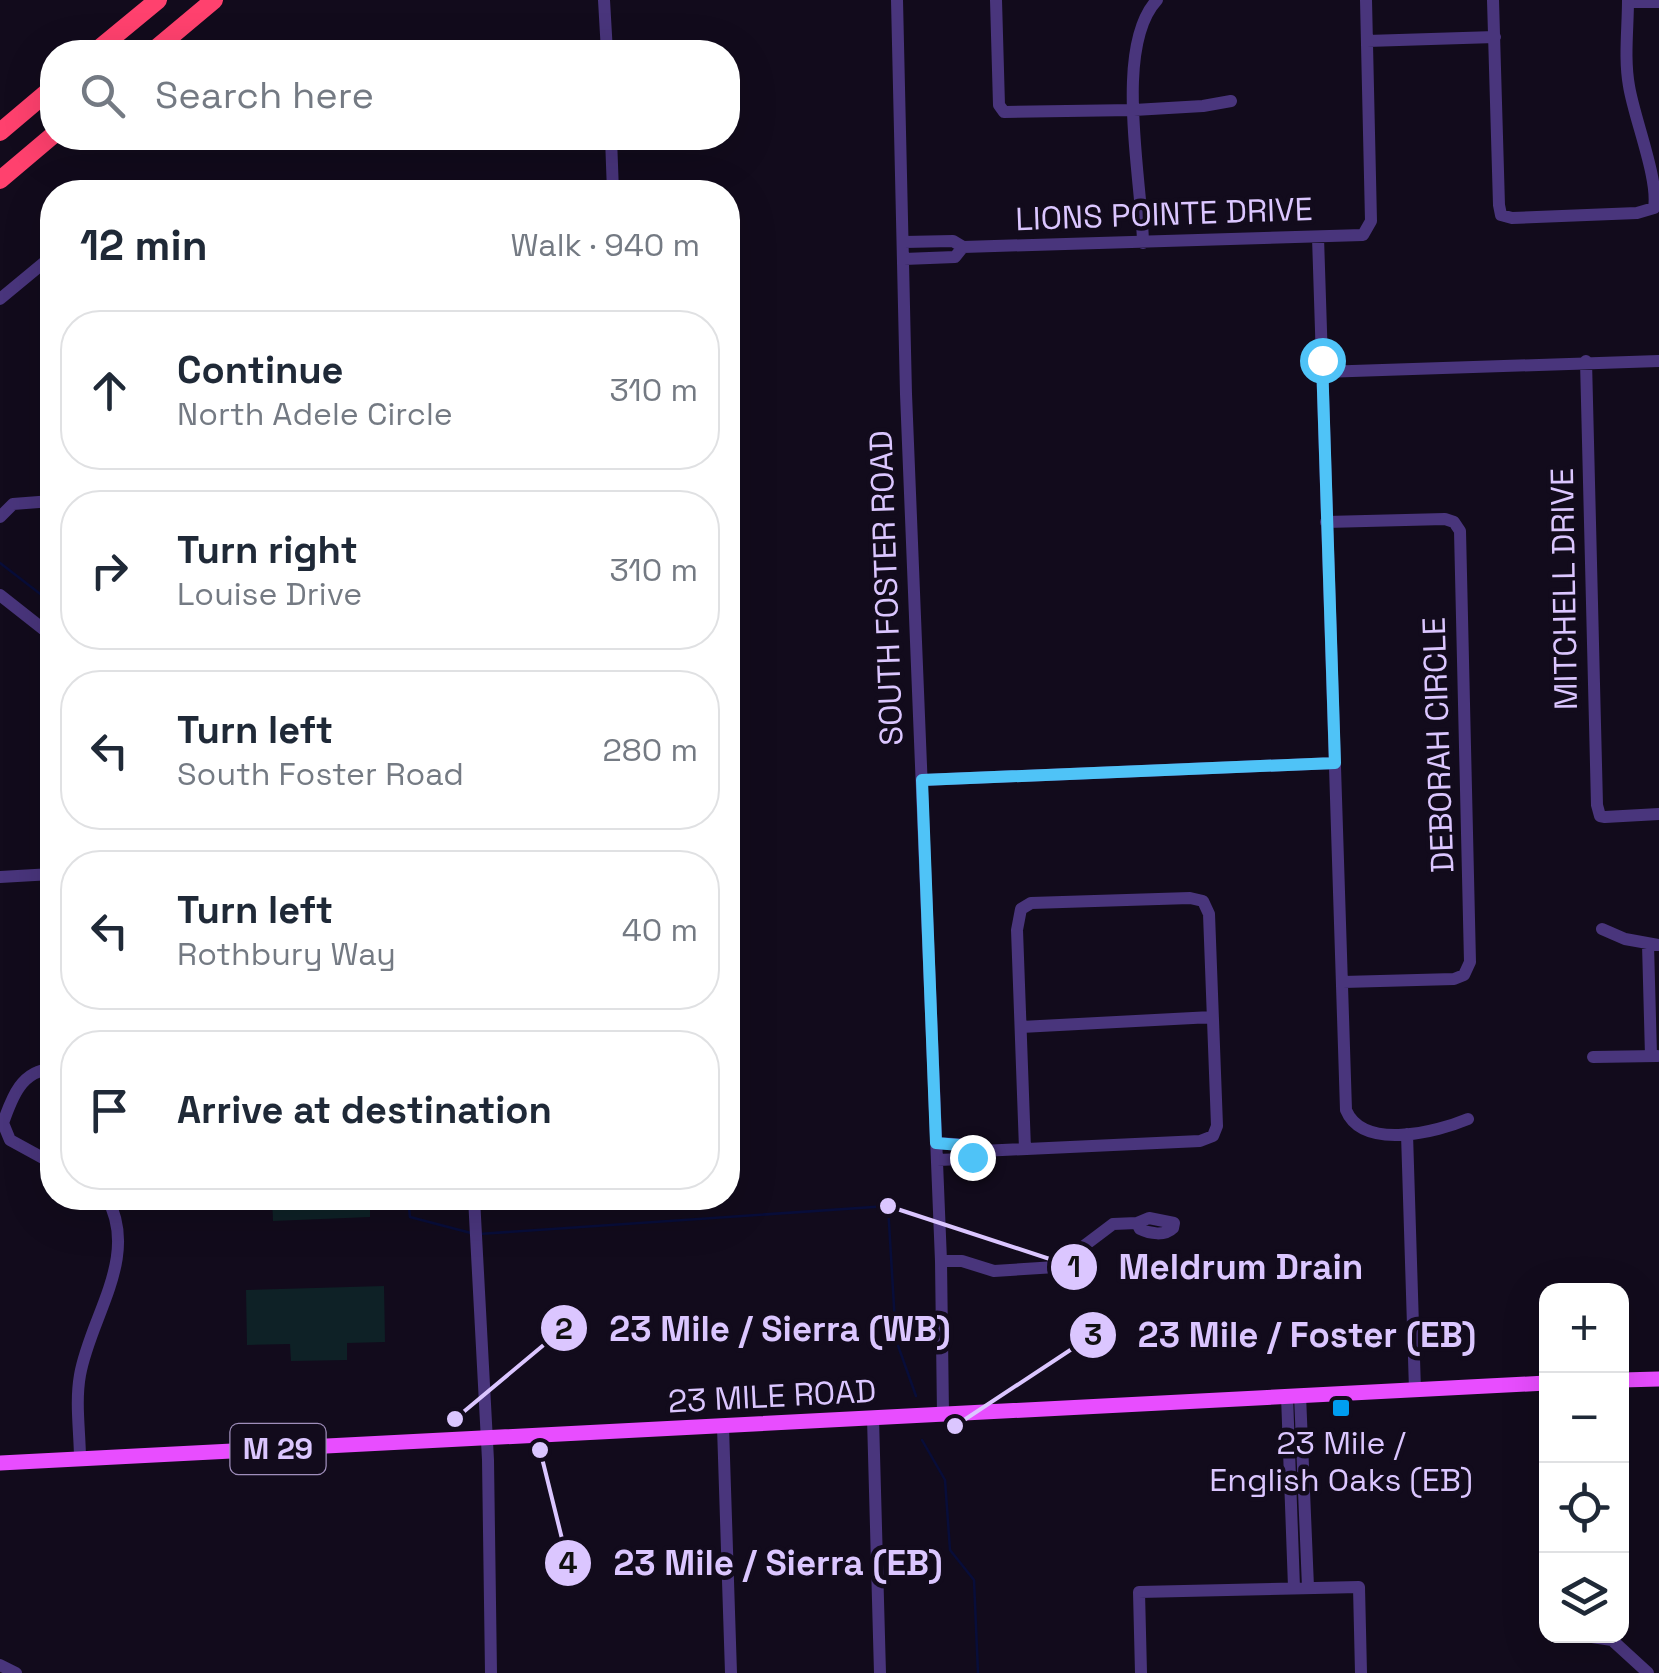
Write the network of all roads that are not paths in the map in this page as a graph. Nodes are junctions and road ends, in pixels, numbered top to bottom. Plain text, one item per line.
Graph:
1 (158, 0) edge
2 (214, 0) edge
3 (604, 0) edge
4 (897, 0) edge
5 (996, 0) edge
6 (1157, 0) edge
7 (1366, 0) edge
8 (1493, 0) edge
9 (1628, 1) edge
10 (1659, 2) edge
11 (1495, 37) junction
12 (110, 40) edge
13 (166, 40) edge
14 (606, 40) edge
15 (1367, 41) junction
16 (40, 98) edge
17 (1231, 101) dead end
18 (1134, 110) junction
19 (0, 132) edge
20 (40, 146) edge
21 (611, 150) edge
22 (0, 180) edge
23 (613, 180) edge
24 (1657, 202) edge
25 (1318, 238) junction
26 (904, 242) junction
27 (1143, 243) junction
28 (963, 247) junction
29 (904, 259) junction
30 (40, 266) edge
31 (0, 298) edge
32 (1659, 361) edge
33 (1586, 362) junction
34 (1322, 372) junction
35 (40, 502) edge
36 (0, 517) edge
37 (1326, 522) junction
38 (0, 595) edge
39 (40, 627) edge
40 (1335, 763) junction
41 (922, 780) junction
42 (1659, 814) edge
43 (40, 875) edge
44 (0, 877) edge
45 (1602, 928) dead end
46 (1654, 944) edge
47 (1343, 982) junction
48 (1212, 1017) junction
49 (1021, 1026) junction
50 (1655, 1056) edge
51 (1593, 1057) dead end
52 (40, 1071) edge
53 (1468, 1119) dead end
54 (1407, 1134) junction
55 (936, 1143) junction
56 (1026, 1148) junction
57 (982, 1151) junction
58 (40, 1156) edge
59 (937, 1160) junction
60 (111, 1210) edge
61 (475, 1210) edge
62 (1174, 1224) dead end
63 (941, 1261) junction
64 (1659, 1379) edge
65 (1629, 1380) edge
66 (1539, 1384) edge
67 (1416, 1390) junction
68 (1293, 1396) junction
69 (944, 1414) junction
70 (873, 1418) junction
71 (723, 1427) junction
72 (486, 1438) junction
73 (80, 1460) junction
74 (0, 1463) edge
75 (1301, 1587) junction
76 (1615, 1643) edge
77 (0, 1666) edge
78 (16, 1673) edge
79 (491, 1673) edge
80 (731, 1673) edge
81 (880, 1673) edge
82 (1141, 1673) edge
83 (1361, 1673) edge
84 (1648, 1673) edge

1 - 12 highway
2 - 13 highway
3 - 14 street
4 - 26 street, SOUTH FOSTER ROAD
5 - 18 street
6 - 18 street
7 - 15 street
8 - 11 street
9 - 10 street
9 - 24 street
11 - 15 street
11 - 24 street
15 - 25 street, LIONS POINTE DRIVE
16 - 19 highway
17 - 18 street
18 - 27 street
20 - 22 highway
21 - 23 street
25 - 27 street, LIONS POINTE DRIVE
25 - 34 street
26 - 28 street
26 - 29 street, SOUTH FOSTER ROAD
27 - 28 street, LIONS POINTE DRIVE
28 - 29 street
29 - 41 street, SOUTH FOSTER ROAD
30 - 31 street
32 - 33 street
33 - 34 street
33 - 42 street, MITCHELL DRIVE
34 - 37 street
35 - 36 street
37 - 40 street
37 - 47 street, DEBORAH CIRCLE
38 - 39 street
40 - 41 street
40 - 47 street
41 - 55 street, SOUTH FOSTER ROAD
43 - 44 street
45 - 46 street
46 - 50 street
47 - 54 street
48 - 49 street
48 - 49 street
48 - 56 street
49 - 56 street
50 - 51 street
52 - 58 street
53 - 54 street
54 - 67 street
55 - 57 street
55 - 59 street, SOUTH FOSTER ROAD
56 - 57 street
57 - 59 street
59 - 63 street, SOUTH FOSTER ROAD
60 - 73 street
61 - 72 street
62 - 63 street
63 - 69 street, SOUTH FOSTER ROAD
64 - 65 main road
66 - 67 main road, 23 MILE ROAD / M 29
67 - 68 main road, 23 MILE ROAD / M 29
68 - 69 main road, 23 MILE ROAD / M 29
68 - 75 street
69 - 70 main road, 23 MILE ROAD / M 29
70 - 71 main road, 23 MILE ROAD / M 29
70 - 81 street
71 - 72 main road, 23 MILE ROAD / M 29
71 - 80 street
72 - 73 main road, 23 MILE ROAD / M 29
72 - 79 street
73 - 74 main road, 23 MILE ROAD / M 29
75 - 82 street
75 - 83 street
76 - 84 street
77 - 78 street

